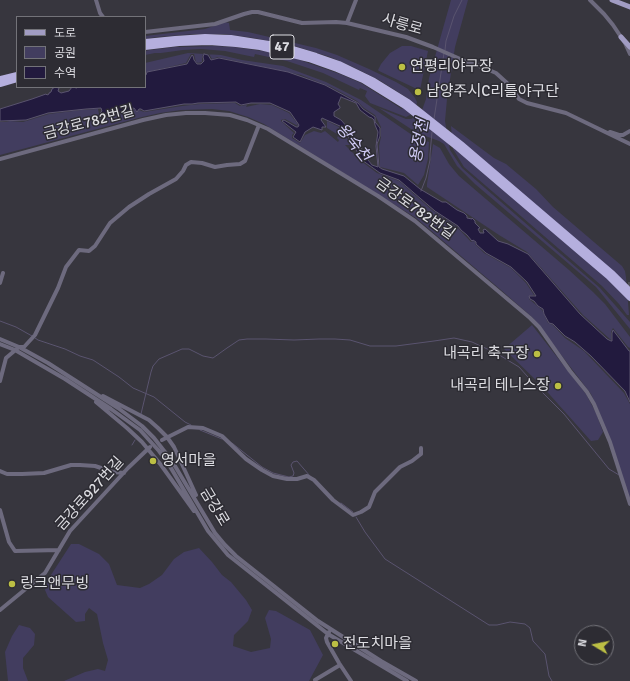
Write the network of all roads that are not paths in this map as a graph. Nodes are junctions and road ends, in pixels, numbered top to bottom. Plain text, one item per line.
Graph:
1 (96, 0) edge
2 (356, 0) edge
3 (590, 0) edge
4 (612, 0) edge
5 (630, 7) edge
6 (102, 16) edge
7 (347, 23) junction
8 (146, 32) edge
9 (621, 37) junction
10 (146, 42) edge
11 (146, 47) edge
12 (630, 47) edge
13 (630, 54) edge
14 (16, 75) edge
15 (0, 79) edge
16 (16, 79) edge
17 (0, 84) edge
18 (406, 104) junction
19 (259, 125) junction
20 (598, 128) junction
21 (630, 131) edge
22 (630, 144) edge
23 (459, 146) junction
24 (0, 159) edge
25 (3, 273) dead end
26 (0, 283) edge
27 (630, 291) edge
28 (630, 298) edge
29 (0, 339) edge
30 (0, 344) edge
31 (19, 347) junction
32 (14, 350) junction
33 (0, 381) edge
34 (78, 385) junction
35 (167, 437) junction
36 (162, 440) dead end
37 (149, 448) junction
38 (421, 448) dead end
39 (0, 471) edge
40 (124, 473) junction
41 (630, 504) edge
42 (0, 510) edge
43 (208, 531) junction
44 (215, 533) junction
45 (58, 550) junction
46 (0, 610) edge
47 (329, 632) junction
48 (340, 665) junction
49 (405, 675) junction
50 (315, 680) dead end
51 (351, 681) edge
52 (407, 681) edge
53 (416, 681) edge
54 (421, 681) edge

1 - 6 street
2 - 7 street
3 - 9 street
4 - 5 main road
7 - 8 street, 사릉로
7 - 20 street, 사릉로
9 - 12 main road
9 - 13 street
10 - 18 highway, 47
11 - 18 highway, 47
14 - 15 highway
16 - 17 highway
18 - 23 highway, 47
19 - 24 street, 금강로782번길
19 - 31 street
19 - 41 street, 금강로782번길
20 - 21 street
20 - 22 street, 사릉로
23 - 27 highway, 47
23 - 28 highway, 47
25 - 26 street
29 - 31 street, 금강로
30 - 32 street, 금강로
31 - 32 street
31 - 34 street, 금강로
32 - 33 street
32 - 34 street, 금강로
34 - 35 street
34 - 37 street
34 - 43 street, 금강로
34 - 44 street, 금강로
35 - 36 street
35 - 38 street
35 - 44 street
37 - 40 street, 금강로927번길
37 - 43 street
39 - 40 street
40 - 45 street, 금강로927번길
42 - 45 street
43 - 47 street, 금강로
44 - 47 street, 금강로
45 - 46 street, 금강로927번길
47 - 48 street
47 - 49 street, 금강로
47 - 52 street, 금강로
48 - 50 street
48 - 51 street
49 - 53 street, 금강로
49 - 54 street

